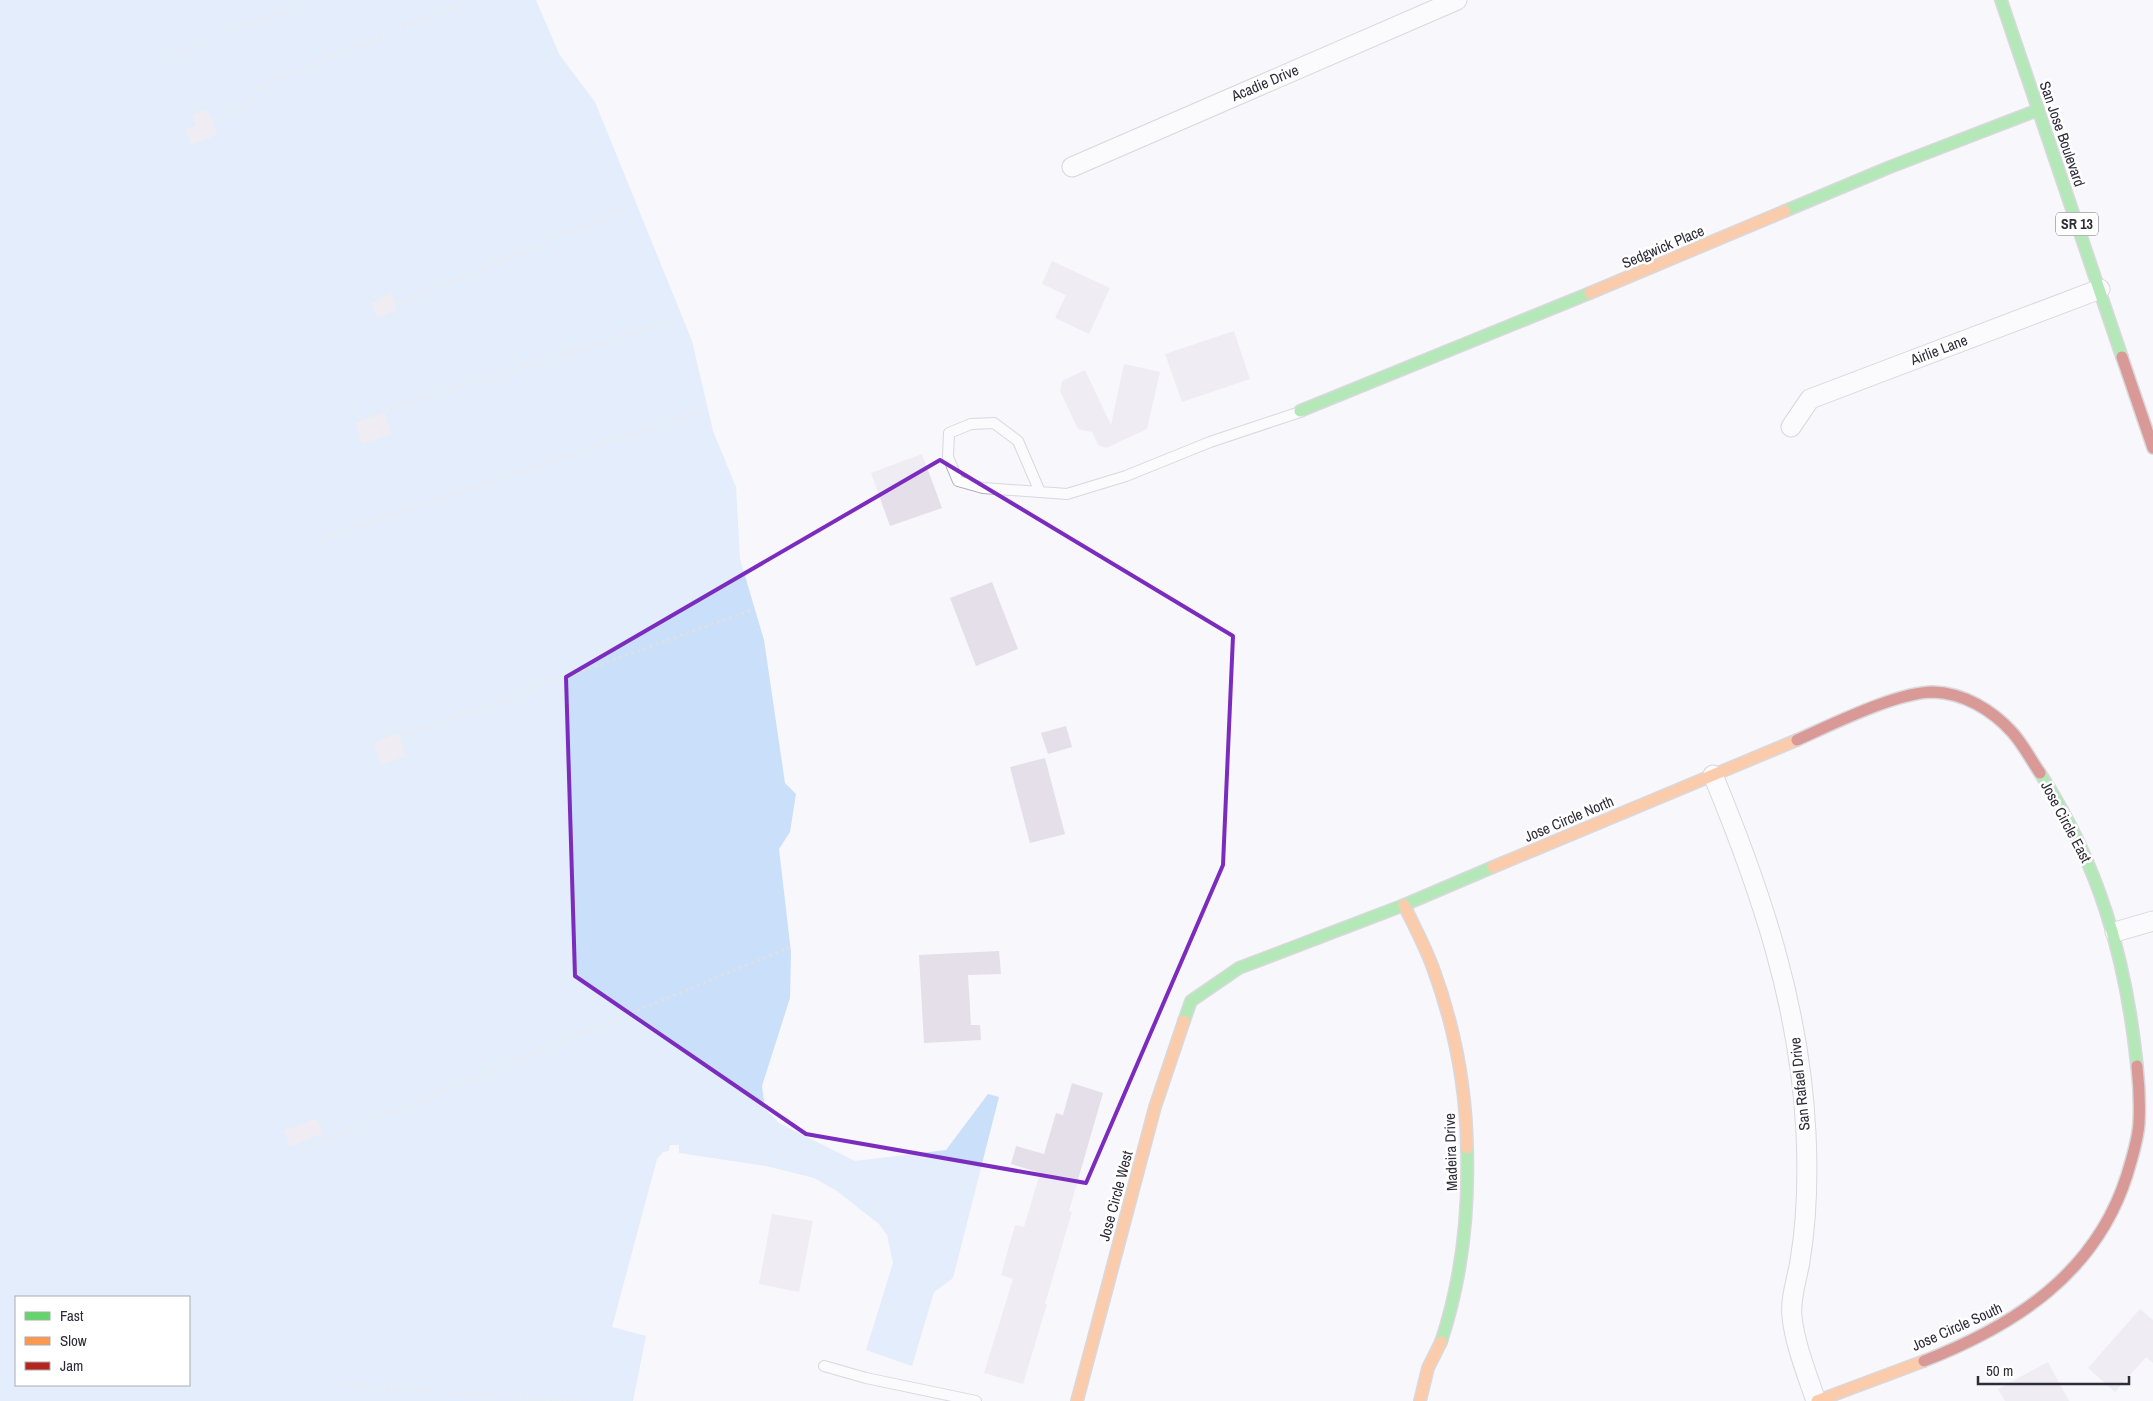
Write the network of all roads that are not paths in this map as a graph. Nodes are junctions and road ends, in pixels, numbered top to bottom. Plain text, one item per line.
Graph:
1 (1457, 0) edge
2 (2001, 0) edge
3 (2038, 110) junction
4 (1072, 167) dead end
5 (2100, 289) junction
6 (1300, 411) joint
7 (1791, 428) dead end
8 (2153, 448) edge
9 (1040, 492) junction
10 (1967, 700) joint
11 (1713, 775) junction
12 (1404, 904) junction
13 (2153, 921) edge
14 (2115, 932) junction
15 (1191, 1001) joint
16 (824, 1366) dead end
17 (976, 1401) edge
18 (1077, 1401) edge
19 (1420, 1401) edge
20 (1816, 1401) edge

1 - 4 street, Acadie Drive
2 - 3 street, San Jose Boulevard / SR 13
3 - 5 street, San Jose Boulevard / SR 13
3 - 6 street, Sedgwick Place
5 - 7 street, Airlie Lane
5 - 8 street, San Jose Boulevard / SR 13
6 - 9 lane
9 - 9 lane
10 - 11 street, Jose Circle North
10 - 14 street, Jose Circle East
11 - 12 street, Jose Circle North
11 - 20 street, San Rafael Drive
12 - 15 street, Jose Circle North
12 - 19 street, Madeira Drive
13 - 14 street
14 - 20 street, Jose Circle South
15 - 18 street, Jose Circle West
16 - 17 lane

